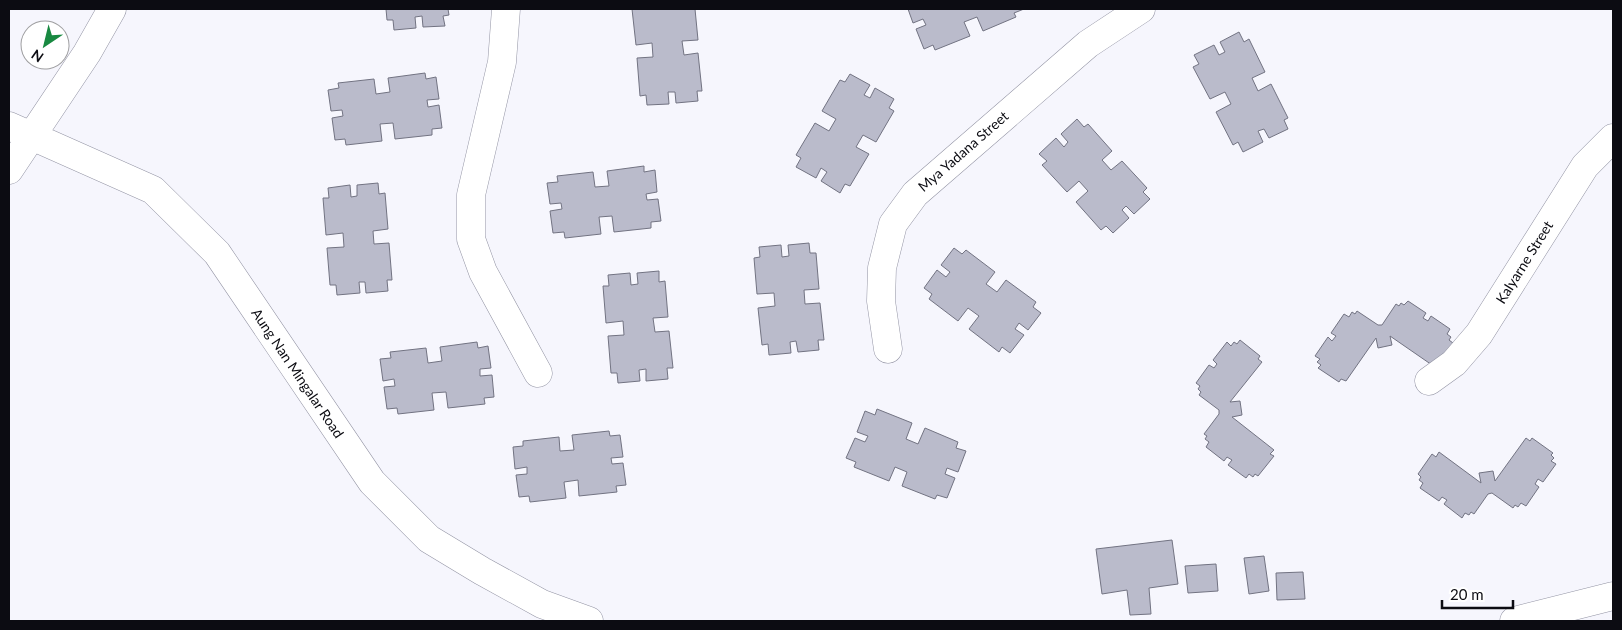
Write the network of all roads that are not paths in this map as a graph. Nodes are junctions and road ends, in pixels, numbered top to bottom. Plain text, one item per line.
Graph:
1 (112, 9) edge
2 (506, 9) edge
3 (1141, 9) edge
4 (20, 131) edge
5 (1613, 138) edge
6 (9, 170) edge
7 (888, 349) dead end
8 (538, 373) dead end
9 (1429, 381) dead end
10 (1613, 596) edge
11 (589, 621) edge
12 (1514, 621) edge

1 - 4 street
2 - 8 street
3 - 7 street, Mya Yadana Street
4 - 6 street
4 - 11 street, Aung Nan Mingalar Road
5 - 9 street, Kalyarne Street
10 - 12 street

